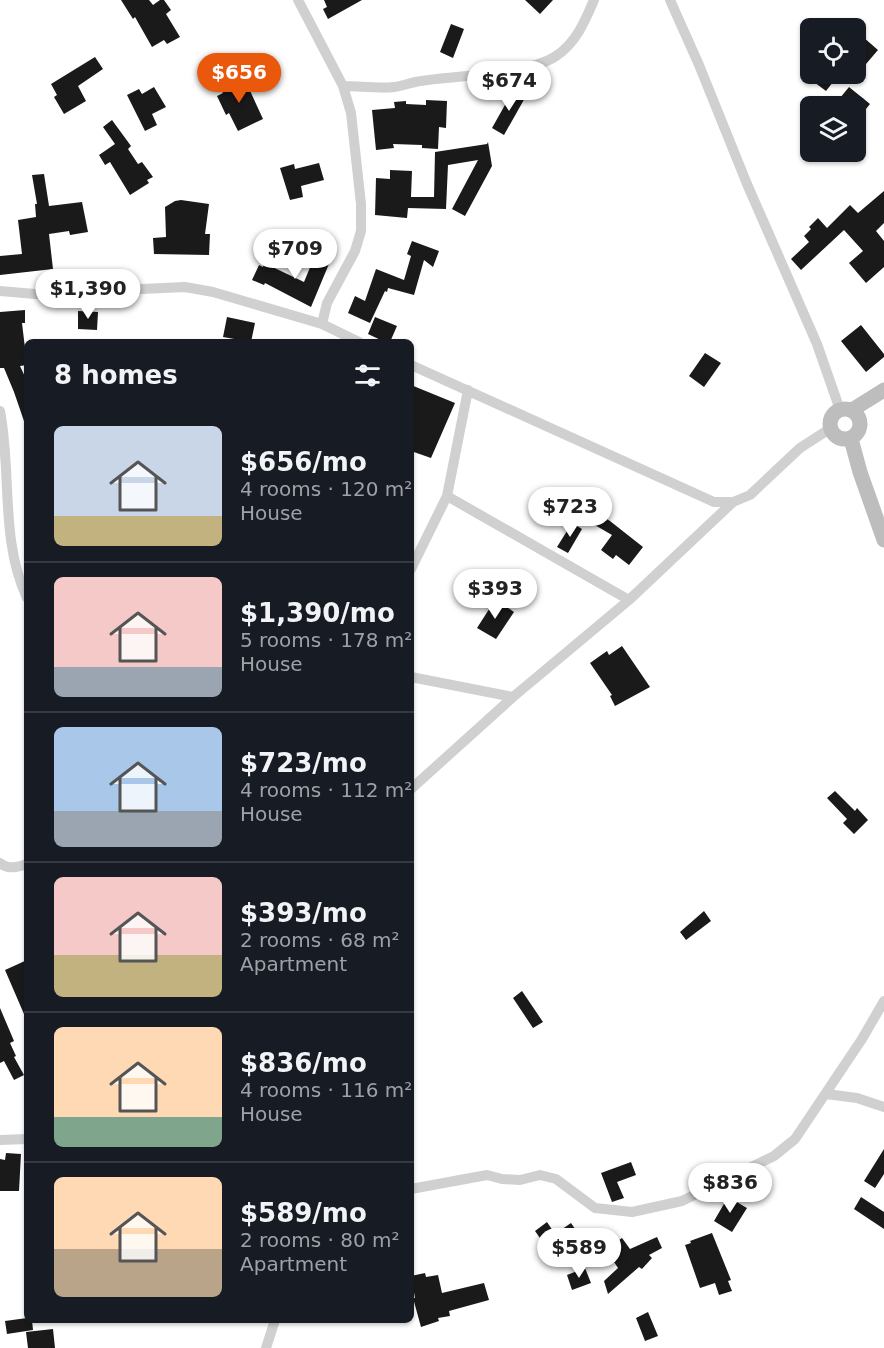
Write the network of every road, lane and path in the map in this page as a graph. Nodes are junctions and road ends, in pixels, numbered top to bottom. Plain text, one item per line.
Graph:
1 (298, 0) edge
2 (594, 0) edge
3 (670, 0) edge
4 (343, 86) junction
5 (0, 291) edge
6 (321, 324) junction
7 (353, 339) edge
8 (414, 366) edge
9 (468, 390) junction
10 (884, 390) edge
11 (846, 410) junction
12 (0, 411) edge
13 (831, 428) junction
14 (851, 439) junction
15 (447, 496) junction
16 (734, 502) junction
17 (884, 540) edge
18 (414, 563) edge
19 (24, 592) edge
20 (629, 600) junction
21 (414, 678) edge
22 (513, 697) junction
23 (414, 786) edge
24 (0, 863) edge
25 (24, 865) edge
26 (884, 1001) edge
27 (826, 1094) junction
28 (884, 1107) edge
29 (24, 1139) edge
30 (0, 1140) edge
31 (414, 1188) edge
32 (274, 1323) edge
33 (266, 1348) edge

1 - 4 street
2 - 4 street
3 - 11 street
4 - 6 street
5 - 6 street
6 - 7 street
8 - 9 street
9 - 15 street
9 - 16 street
10 - 11 street
11 - 13 street
11 - 14 street
12 - 19 street
13 - 14 street
13 - 16 street
14 - 17 street
15 - 18 street
15 - 20 street
16 - 20 street
20 - 22 street
21 - 22 street
22 - 23 street
24 - 25 street
26 - 27 street
27 - 28 street
27 - 31 street
29 - 30 street
32 - 33 street

